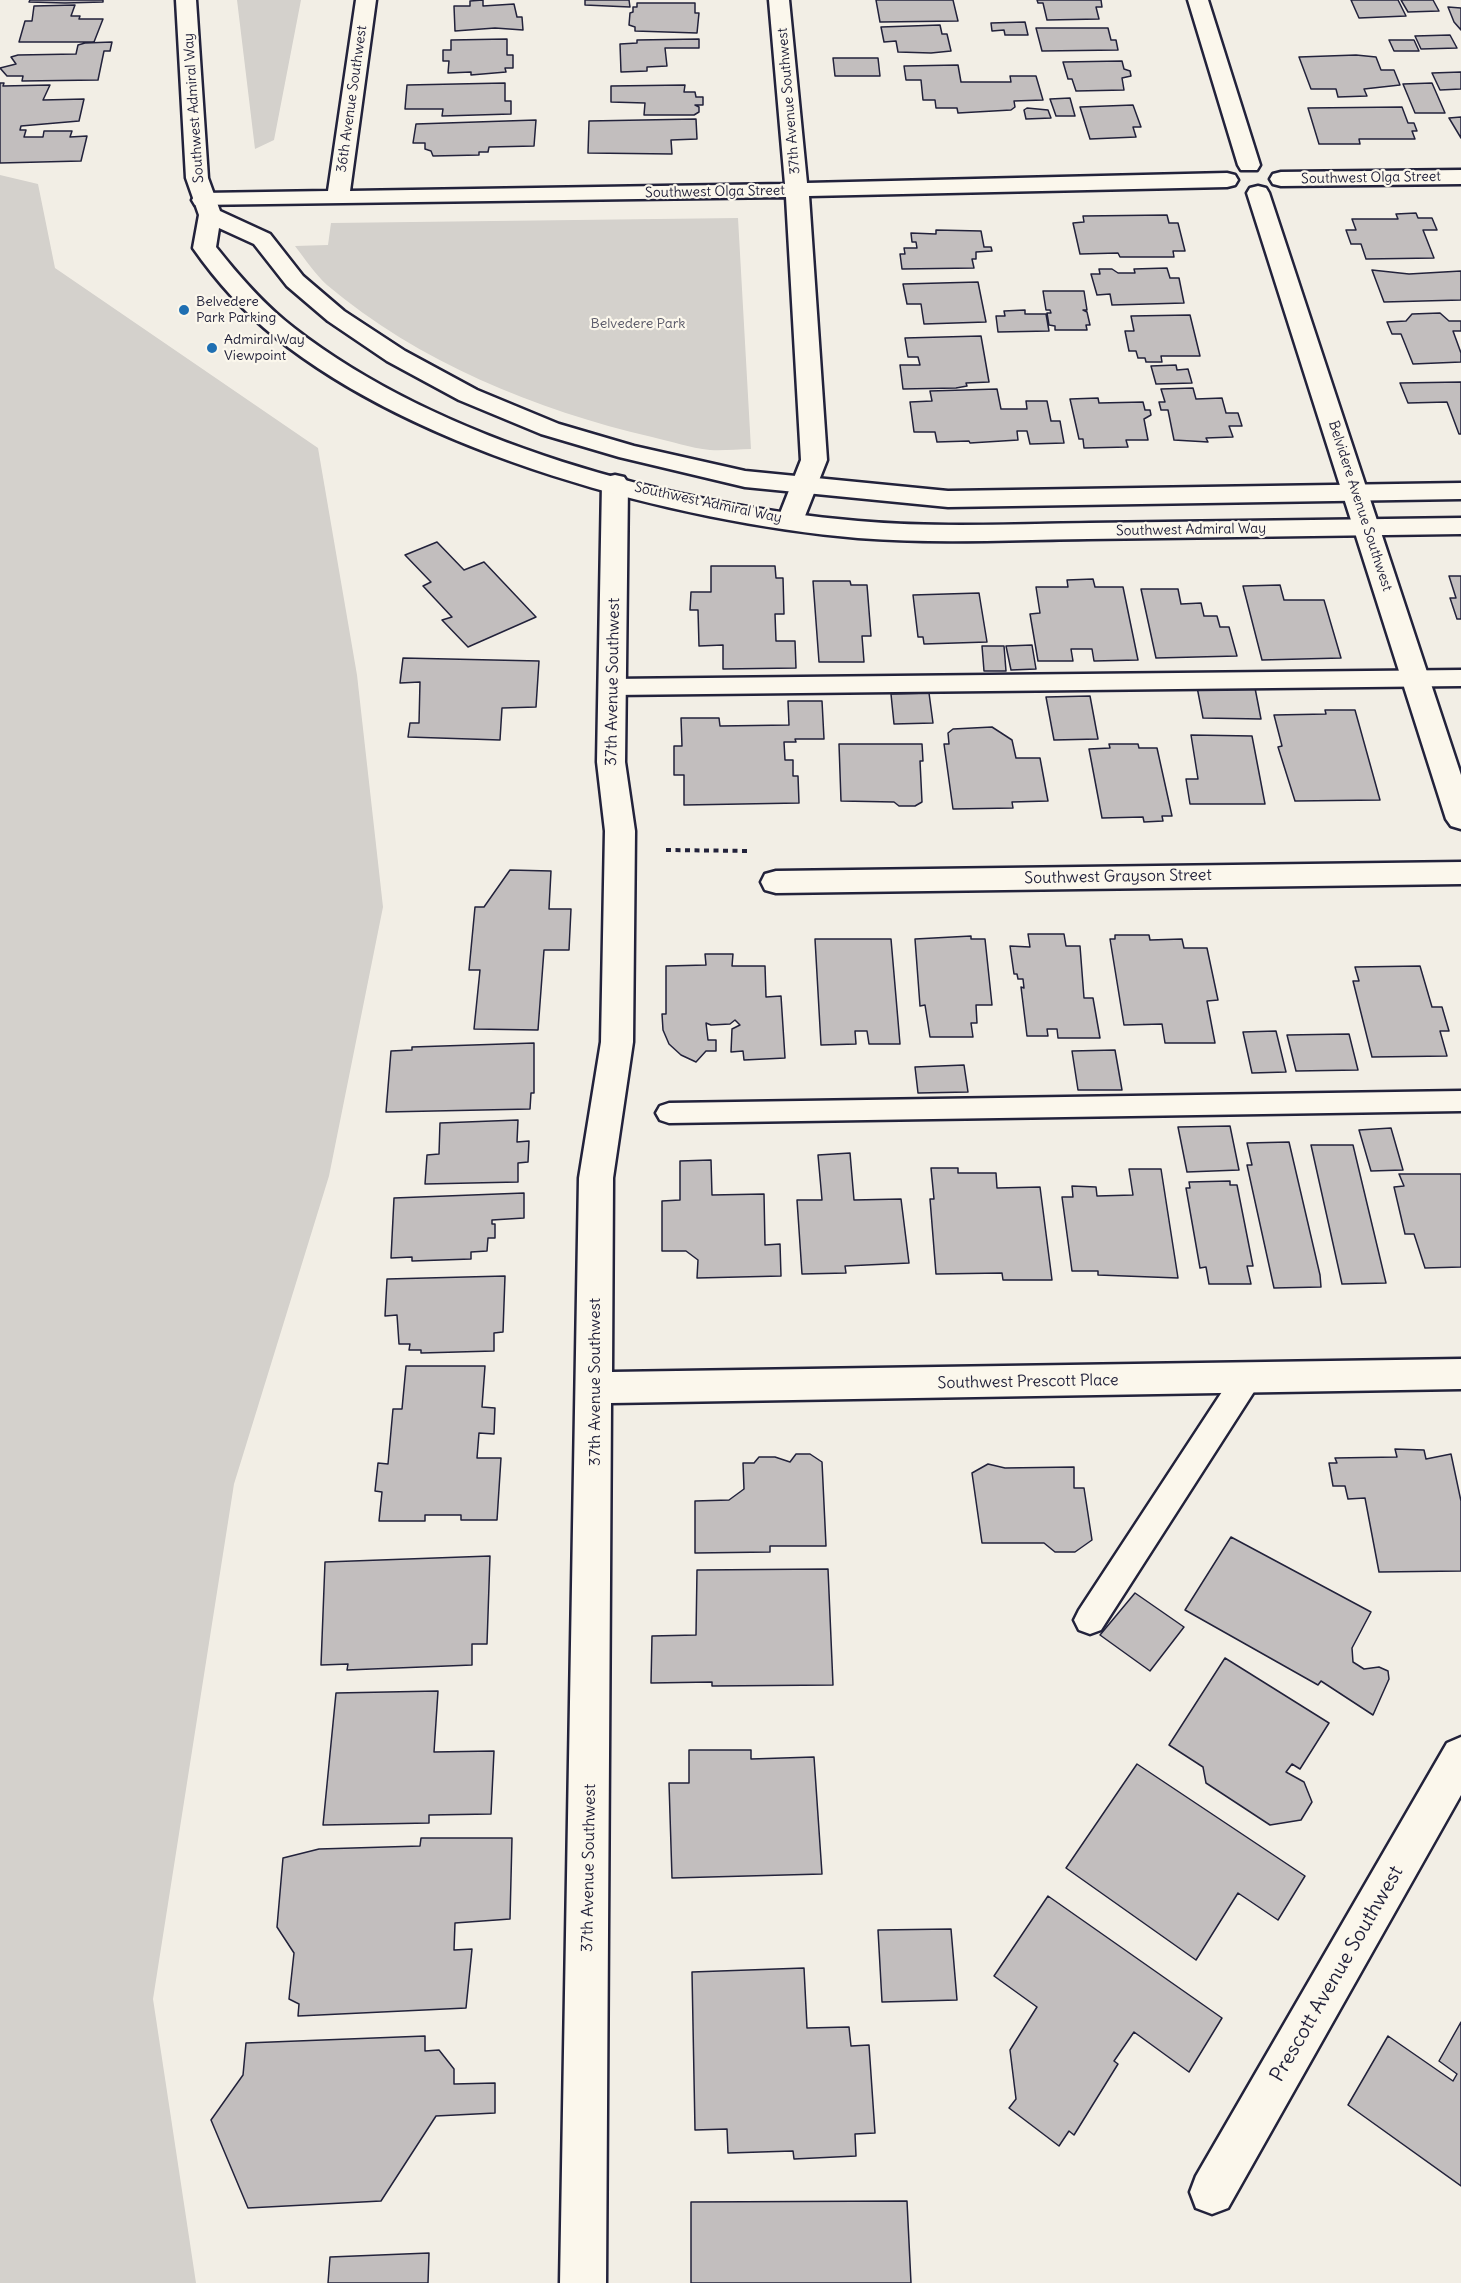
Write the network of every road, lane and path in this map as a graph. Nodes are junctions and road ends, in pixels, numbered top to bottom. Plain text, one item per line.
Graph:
1 (186, 0) edge
2 (366, 0) edge
3 (779, 0) edge
4 (1198, 0) edge
5 (1249, 165) junction
6 (1461, 177) edge
7 (1227, 180) junction
8 (1281, 180) junction
9 (797, 190) junction
10 (1258, 193) junction
11 (338, 198) junction
12 (207, 207) junction
13 (615, 483) junction
14 (804, 486) junction
15 (1461, 491) edge
16 (1356, 493) junction
17 (790, 520) junction
18 (1461, 526) edge
19 (1368, 528) junction
20 (1416, 678) junction
21 (1461, 678) edge
22 (612, 687) junction
23 (1461, 819) edge
24 (657, 850) dead end
25 (755, 852) dead end
26 (1461, 873) edge
27 (776, 882) dead end
28 (1461, 1101) edge
29 (669, 1113) dead end
30 (1461, 1374) edge
31 (1247, 1378) junction
32 (596, 1388) junction
33 (1090, 1620) dead end
34 (1461, 1756) edge
35 (1212, 2192) dead end
36 (584, 2283) edge

1 - 12 street, Southwest Admiral Way
2 - 11 street, 36th Avenue Southwest
3 - 9 street, 37th Avenue Southwest
4 - 5 street
5 - 7 street
5 - 8 street
6 - 8 street, Southwest Olga Street
7 - 9 street, Southwest Olga Street
7 - 10 street
8 - 10 street
9 - 11 street, Southwest Olga Street
9 - 14 street, 37th Avenue Southwest
10 - 16 street, Belvidere Avenue Southwest
11 - 12 street, Southwest Olga Street
12 - 13 street, Southwest Admiral Way
12 - 14 street, Southwest Admiral Way
13 - 17 street, Southwest Admiral Way
13 - 22 street, 37th Avenue Southwest
14 - 16 street, Southwest Admiral Way
14 - 17 street, 37th Avenue Southwest
15 - 16 street, Southwest Admiral Way
16 - 19 street, Belvidere Avenue Southwest
17 - 19 street, Southwest Admiral Way
18 - 19 street, Southwest Admiral Way
19 - 20 street, Belvidere Avenue Southwest
20 - 21 lane
20 - 22 lane
20 - 23 street, Belvidere Avenue Southwest
22 - 32 street, 37th Avenue Southwest
24 - 25 path
26 - 27 street, Southwest Grayson Street
28 - 29 lane
30 - 31 street, Southwest Prescott Place
31 - 32 street, Southwest Prescott Place
31 - 33 lane
32 - 36 street, 37th Avenue Southwest
34 - 35 street, Prescott Avenue Southwest

